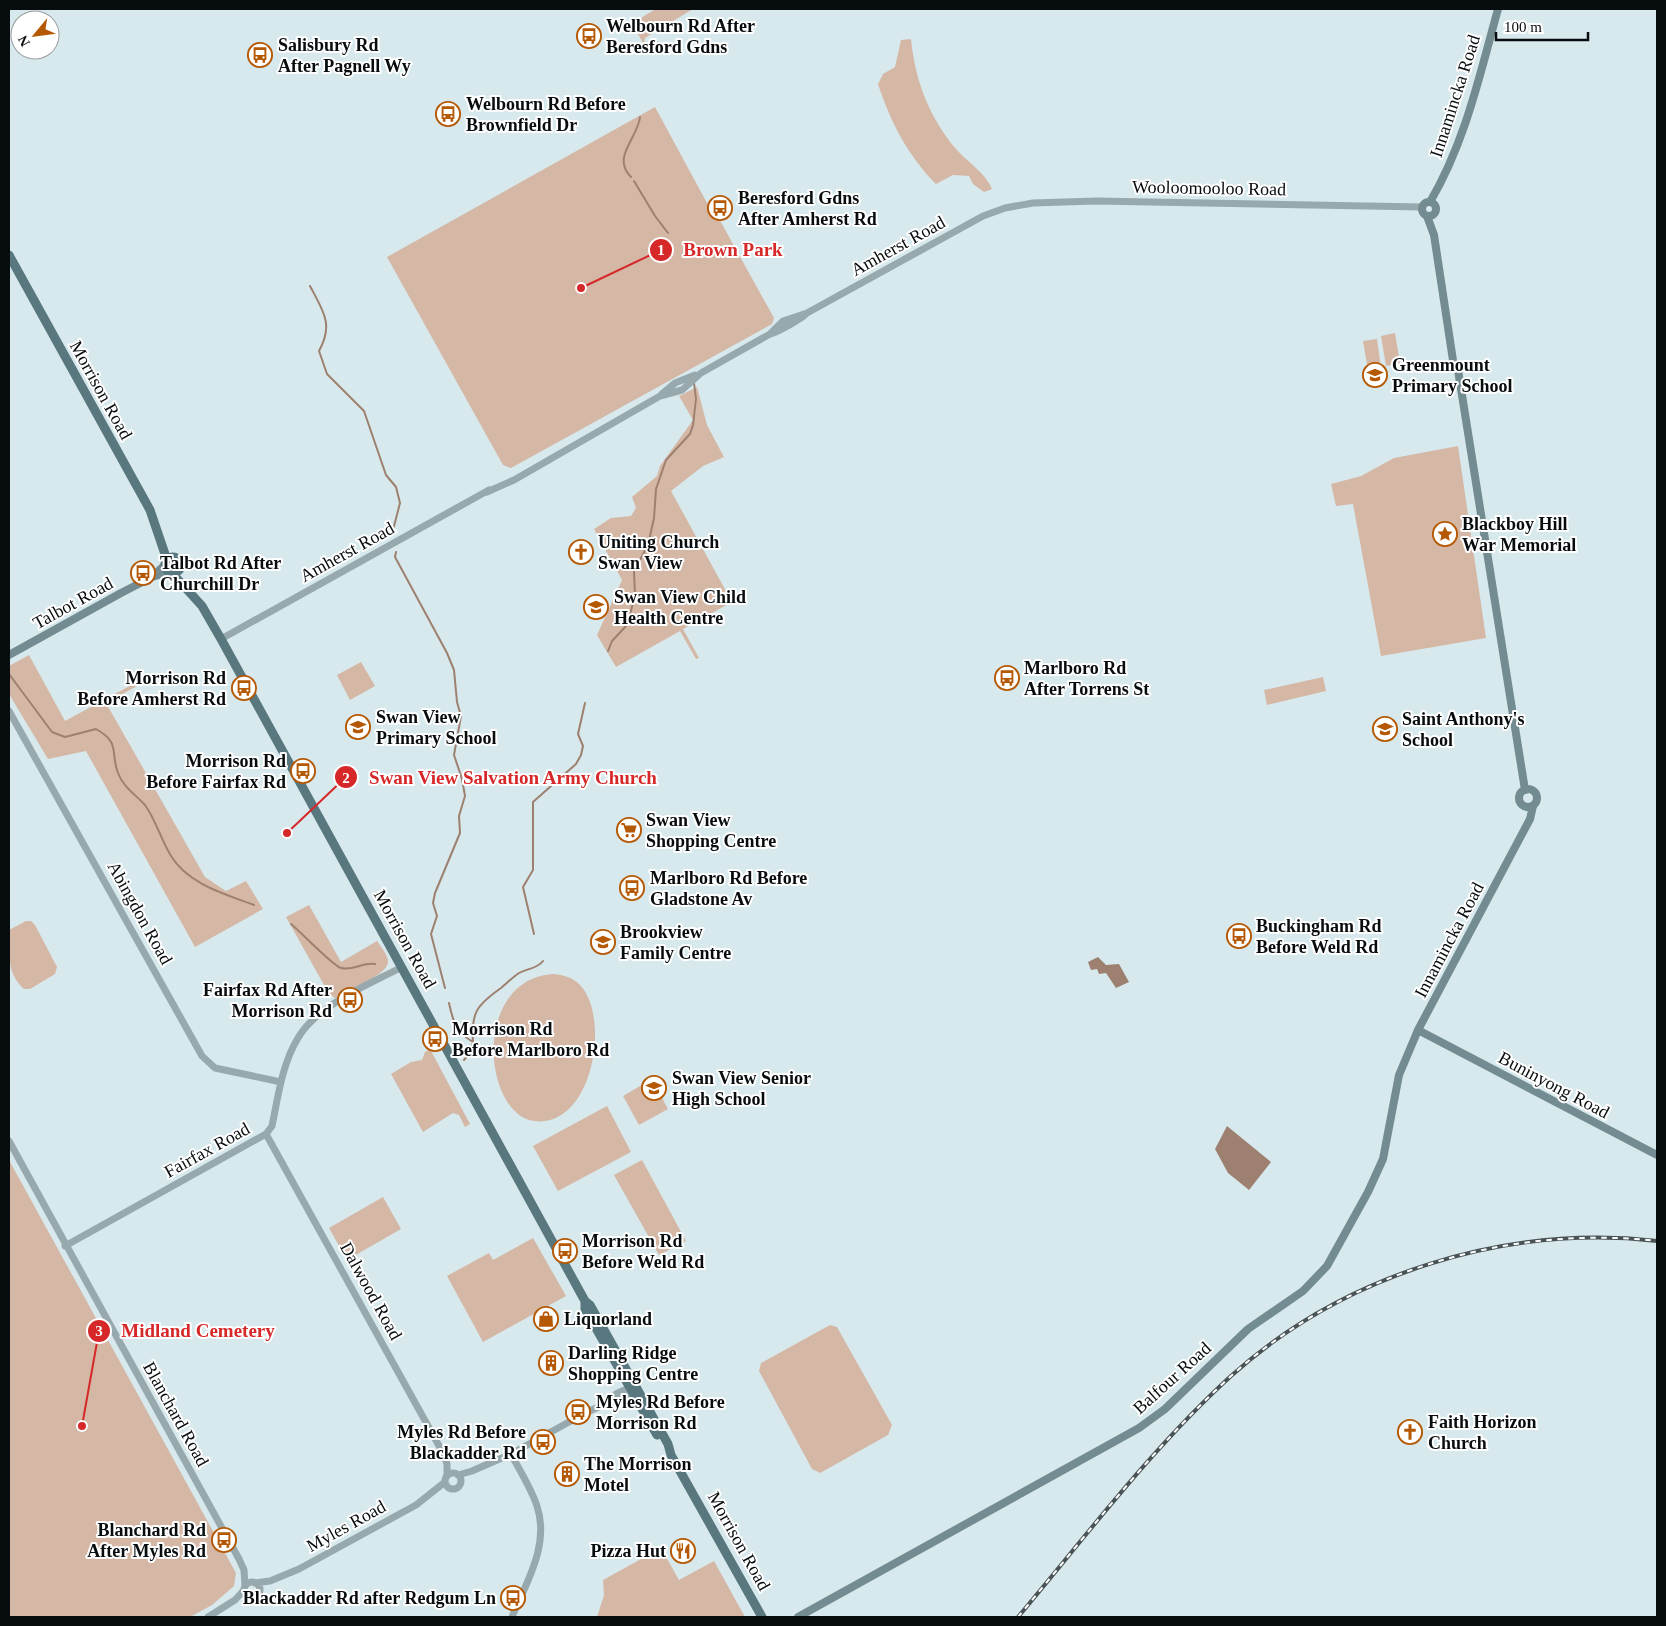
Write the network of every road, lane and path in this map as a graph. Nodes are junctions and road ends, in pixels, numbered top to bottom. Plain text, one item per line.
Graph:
1 (1498, 9) edge
2 (1432, 202) junction
3 (1005, 208) joint
4 (1426, 212) junction
5 (9, 255) edge
6 (170, 565) junction
7 (193, 594) junction
8 (222, 639) junction
9 (9, 656) edge
10 (9, 712) edge
11 (1528, 789) junction
12 (1524, 806) junction
13 (1533, 806) junction
14 (1521, 837) junction
15 (402, 967) junction
16 (1417, 1032) junction
17 (281, 1082) junction
18 (1400, 1083) joint
19 (266, 1134) junction
20 (9, 1141) edge
21 (1657, 1155) edge
22 (65, 1246) junction
23 (633, 1388) junction
24 (511, 1454) junction
25 (452, 1479) junction
26 (244, 1570) junction
27 (270, 1581) junction
28 (254, 1583) junction
29 (245, 1588) junction
30 (260, 1591) junction
31 (248, 1598) junction
32 (235, 1600) junction
33 (208, 1617) edge
34 (512, 1617) edge
35 (762, 1617) edge
36 (798, 1617) edge

1 - 2 main road, Innamincka Road
2 - 4 main road
2 - 4 main road, Innamincka Road
3 - 4 street, Wooloomooloo Road
3 - 8 street, Amherst Road
4 - 11 main road
5 - 6 main road, Morrison Road
6 - 7 main road, Morrison Road
6 - 7 main road, Morrison Road
6 - 9 main road, Talbot Road
7 - 8 main road, Morrison Road
8 - 15 main road, Morrison Road
10 - 17 street, Abingdon Road
11 - 12 main road
11 - 13 main road
12 - 13 main road
12 - 14 main road, Innamincka Road
13 - 14 main road, Innamincka Road
14 - 16 main road, Innamincka Road
15 - 17 street, Fairfax Road
15 - 23 main road, Morrison Road
16 - 18 main road, Innamincka Road
16 - 21 main road, Buninyong Road
17 - 19 street, Fairfax Road
18 - 36 main road, Balfour Road
19 - 22 street, Fairfax Road
19 - 25 street, Dalwood Road
20 - 22 street, Blanchard Road
22 - 26 street, Blanchard Road
23 - 24 street, Myles Road
23 - 35 main road, Morrison Road
24 - 25 street, Myles Road
24 - 34 street
25 - 27 street, Myles Road
26 - 28 street, Blanchard Road
26 - 29 street, Blanchard Road
27 - 28 street, Myles Road
27 - 30 street, Myles Road
28 - 29 street, Myles Road
28 - 30 street
29 - 31 street
29 - 32 street, Myles Road
30 - 31 street, Myles Road
31 - 32 street, Myles Road
32 - 33 street, Myles Road

